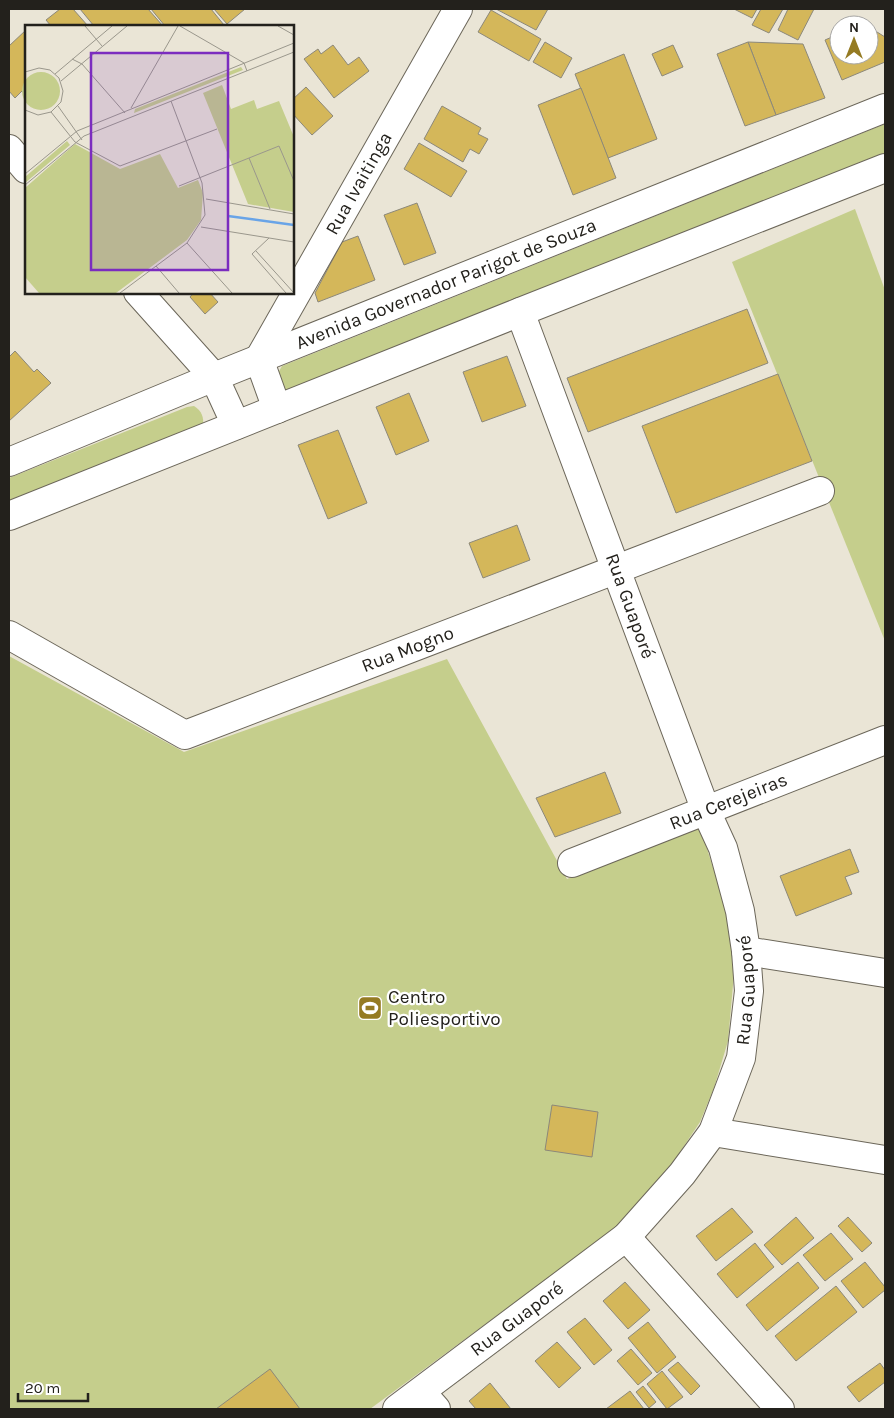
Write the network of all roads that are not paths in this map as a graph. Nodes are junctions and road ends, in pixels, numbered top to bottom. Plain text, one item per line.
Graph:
1 (458, 9) edge
2 (885, 108) edge
3 (9, 149) edge
4 (25, 168) edge
5 (885, 168) edge
6 (140, 294) edge
7 (520, 312) junction
8 (259, 359) junction
9 (214, 377) junction
10 (277, 409) junction
11 (236, 425) junction
12 (9, 462) edge
13 (820, 491) dead end
14 (9, 516) edge
15 (616, 570) junction
16 (9, 635) edge
17 (885, 740) edge
18 (706, 811) junction
19 (572, 863) dead end
20 (746, 951) junction
21 (885, 973) edge
22 (713, 1132) junction
23 (885, 1160) edge
24 (626, 1237) junction
25 (429, 1400) edge
26 (397, 1409) edge
27 (780, 1409) edge

1 - 8 street, Rua Ivaitinga
2 - 8 street, Avenida Governador Parigot de Souza
3 - 4 street
5 - 7 street
6 - 9 street
7 - 10 street
7 - 15 street, Rua Guaporé
8 - 9 street, Avenida Governador Parigot de Souza
8 - 10 street
9 - 11 street
9 - 12 street, Avenida Governador Parigot de Souza
10 - 11 street
11 - 14 street
13 - 15 street, Rua Mogno
15 - 16 street, Rua Mogno
15 - 18 street, Rua Guaporé
17 - 18 street, Rua Cerejeiras
18 - 19 street, Rua Cerejeiras
18 - 20 street, Rua Guaporé
20 - 21 street
20 - 22 street, Rua Guaporé
22 - 23 street
22 - 24 street, Rua Guaporé
24 - 25 street, Rua Guaporé
24 - 27 street
25 - 26 street, Rua Guaporé

